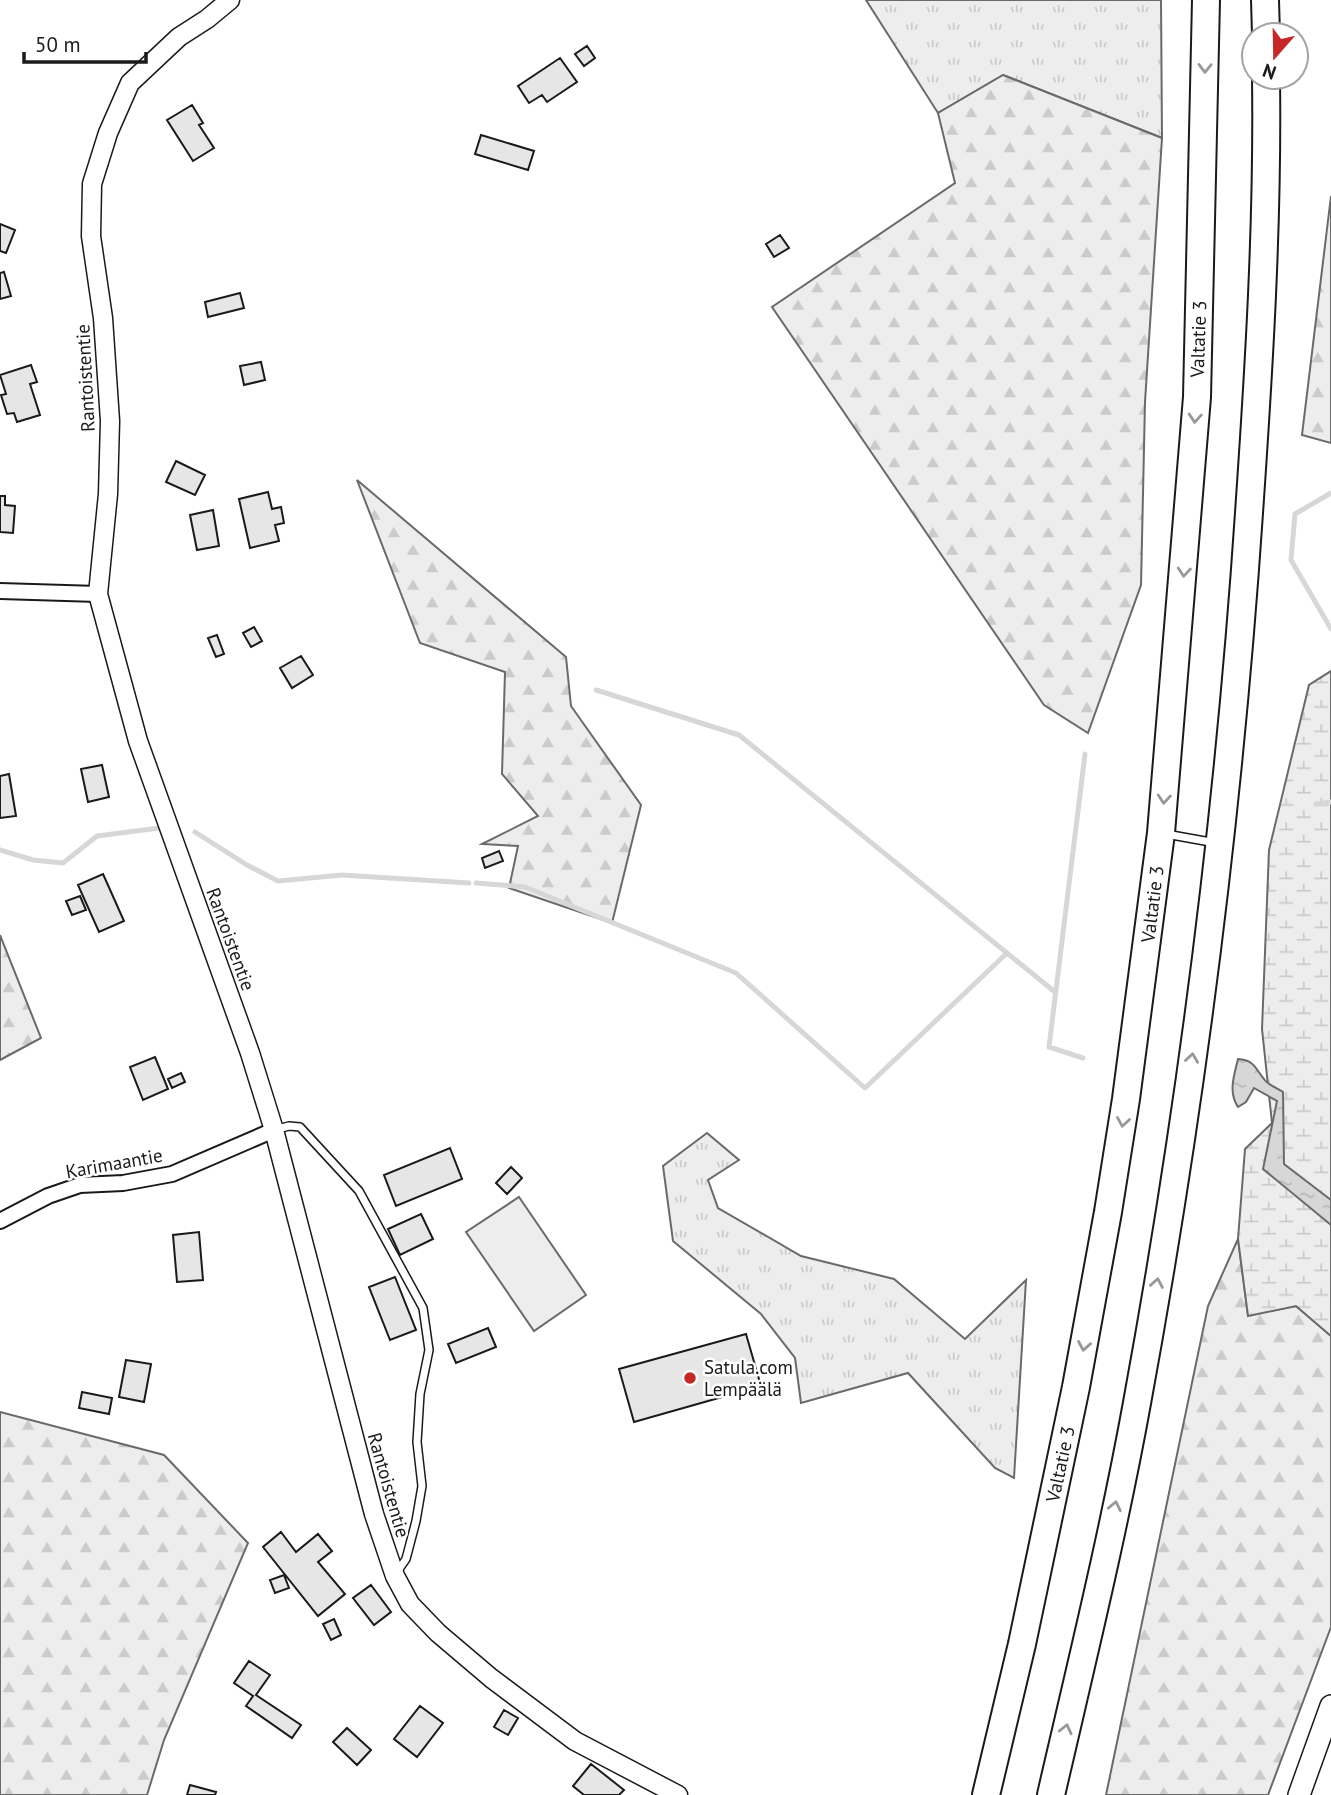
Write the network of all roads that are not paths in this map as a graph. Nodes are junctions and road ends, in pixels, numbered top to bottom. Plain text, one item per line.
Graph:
1 (230, 0) edge
2 (1206, 0) edge
3 (1265, 0) edge
4 (1266, 21) edge
5 (1266, 91) edge
6 (0, 591) edge
7 (98, 594) junction
8 (1161, 833) junction
9 (1220, 844) junction
10 (274, 1130) junction
11 (0, 1221) edge
12 (395, 1576) junction
13 (1331, 1706) edge
14 (678, 1795) edge
15 (986, 1795) edge
16 (1051, 1795) edge
17 (1299, 1795) edge

1 - 7 street, Rantoistentie
2 -> 8 highway, Valtatie 3
3 - 4 highway
5 - 9 highway
6 - 7 street
7 - 10 street, Rantoistentie
8 - 9 lane
8 -> 15 highway, Valtatie 3
16 -> 9 highway
10 - 11 street, Karimaantie
10 - 12 street, Rantoistentie
10 - 12 lane
12 - 14 street, Rantoistentie
13 - 17 main road

